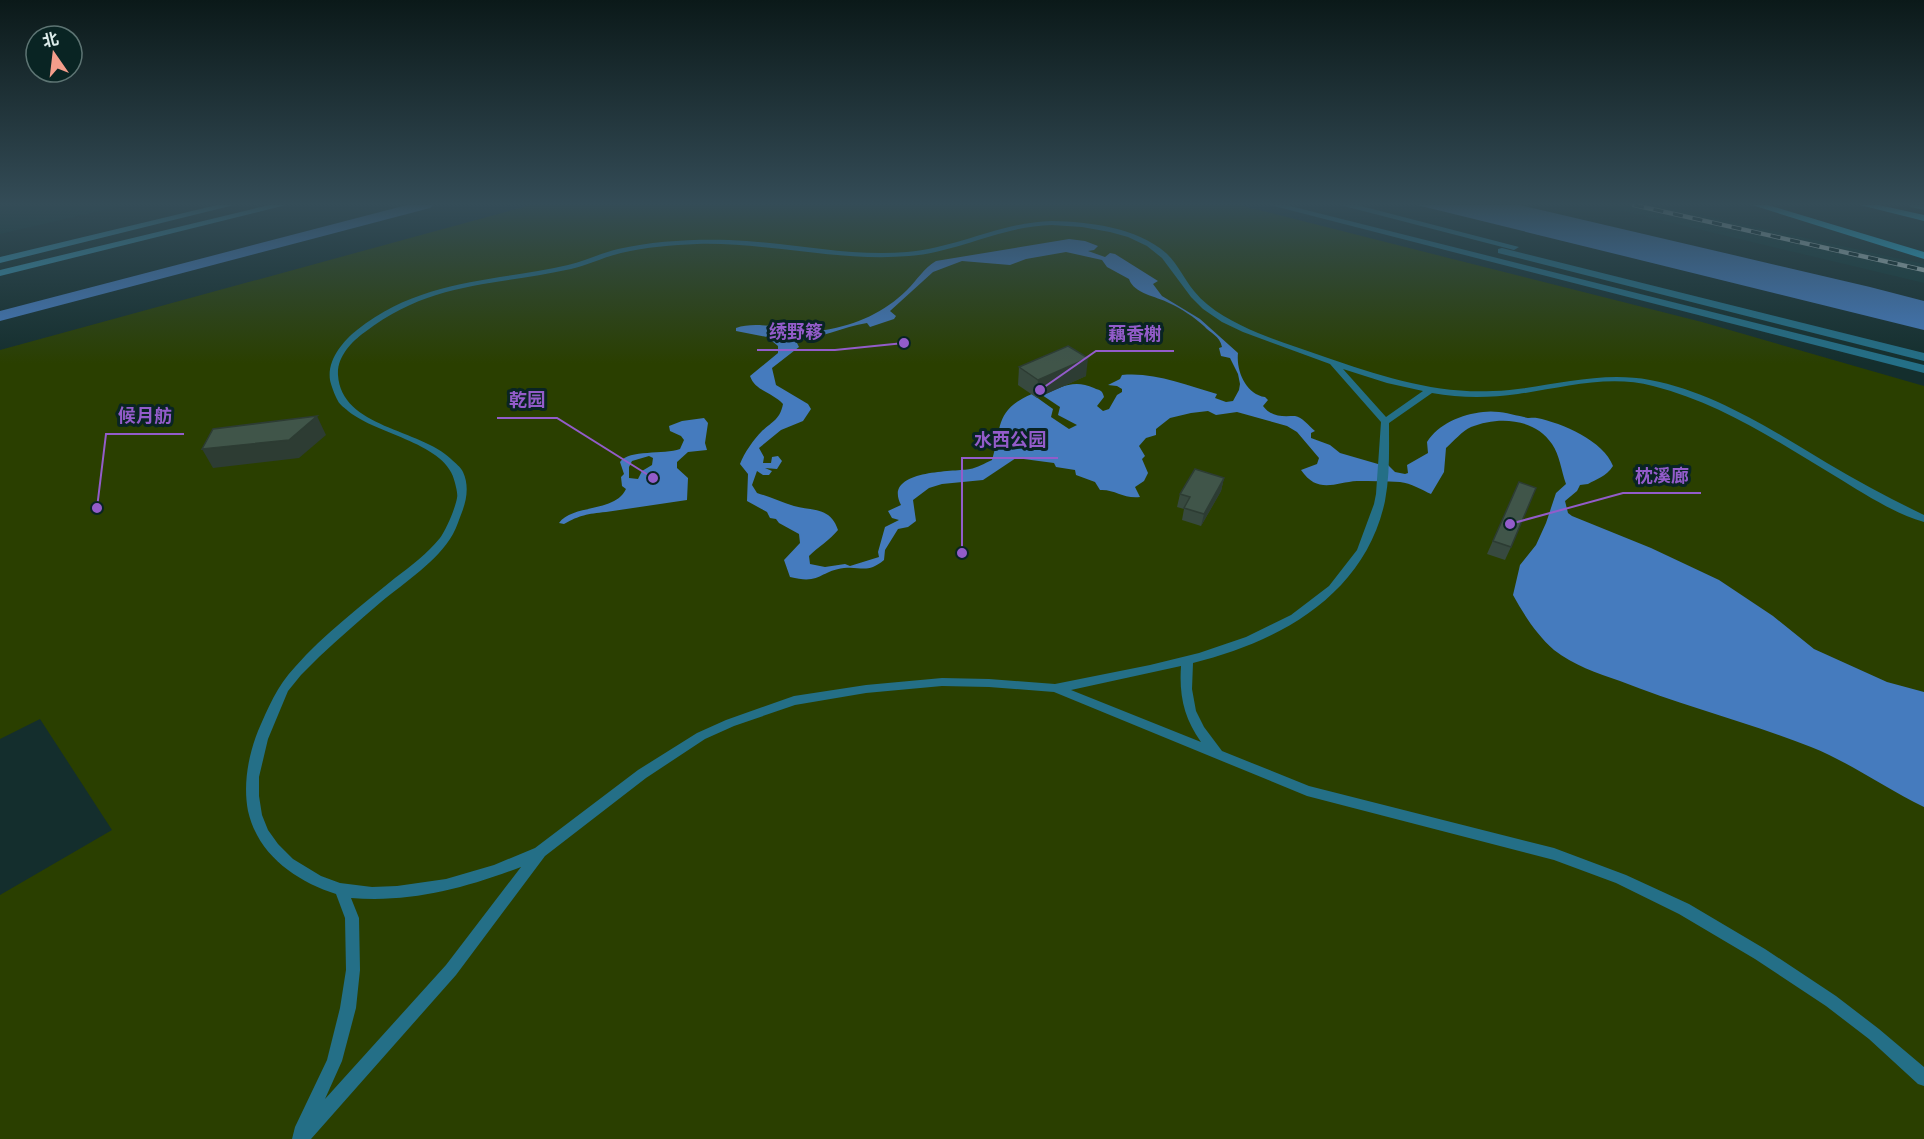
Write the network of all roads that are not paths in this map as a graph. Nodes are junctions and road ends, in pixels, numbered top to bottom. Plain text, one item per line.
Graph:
1 (61, 258) edge
2 (600, 258) edge
3 (1167, 258) edge
4 (1485, 258) edge
5 (1519, 258) edge
6 (1527, 258) edge
7 (1556, 258) edge
8 (0, 273) edge
9 (1924, 351) edge
10 (1924, 359) edge
11 (1332, 362) junction
12 (1924, 369) edge
13 (1430, 390) junction
14 (1385, 422) junction
15 (1924, 519) edge
16 (1187, 662) junction
17 (1055, 688) junction
18 (1218, 754) junction
19 (540, 852) junction
20 (341, 890) junction
21 (1924, 1078) edge
22 (299, 1139) edge

1 - 8 main road
2 - 20 lane
3 - 11 lane
4 - 12 street
5 - 10 street
6 - 10 street
7 - 9 street
11 - 13 lane
11 - 14 lane
13 - 14 lane
13 - 15 lane
14 - 16 lane
16 - 17 lane
16 - 18 lane
17 - 18 lane
17 - 19 lane
18 - 21 lane
19 - 20 lane
19 - 22 lane
20 - 22 lane

